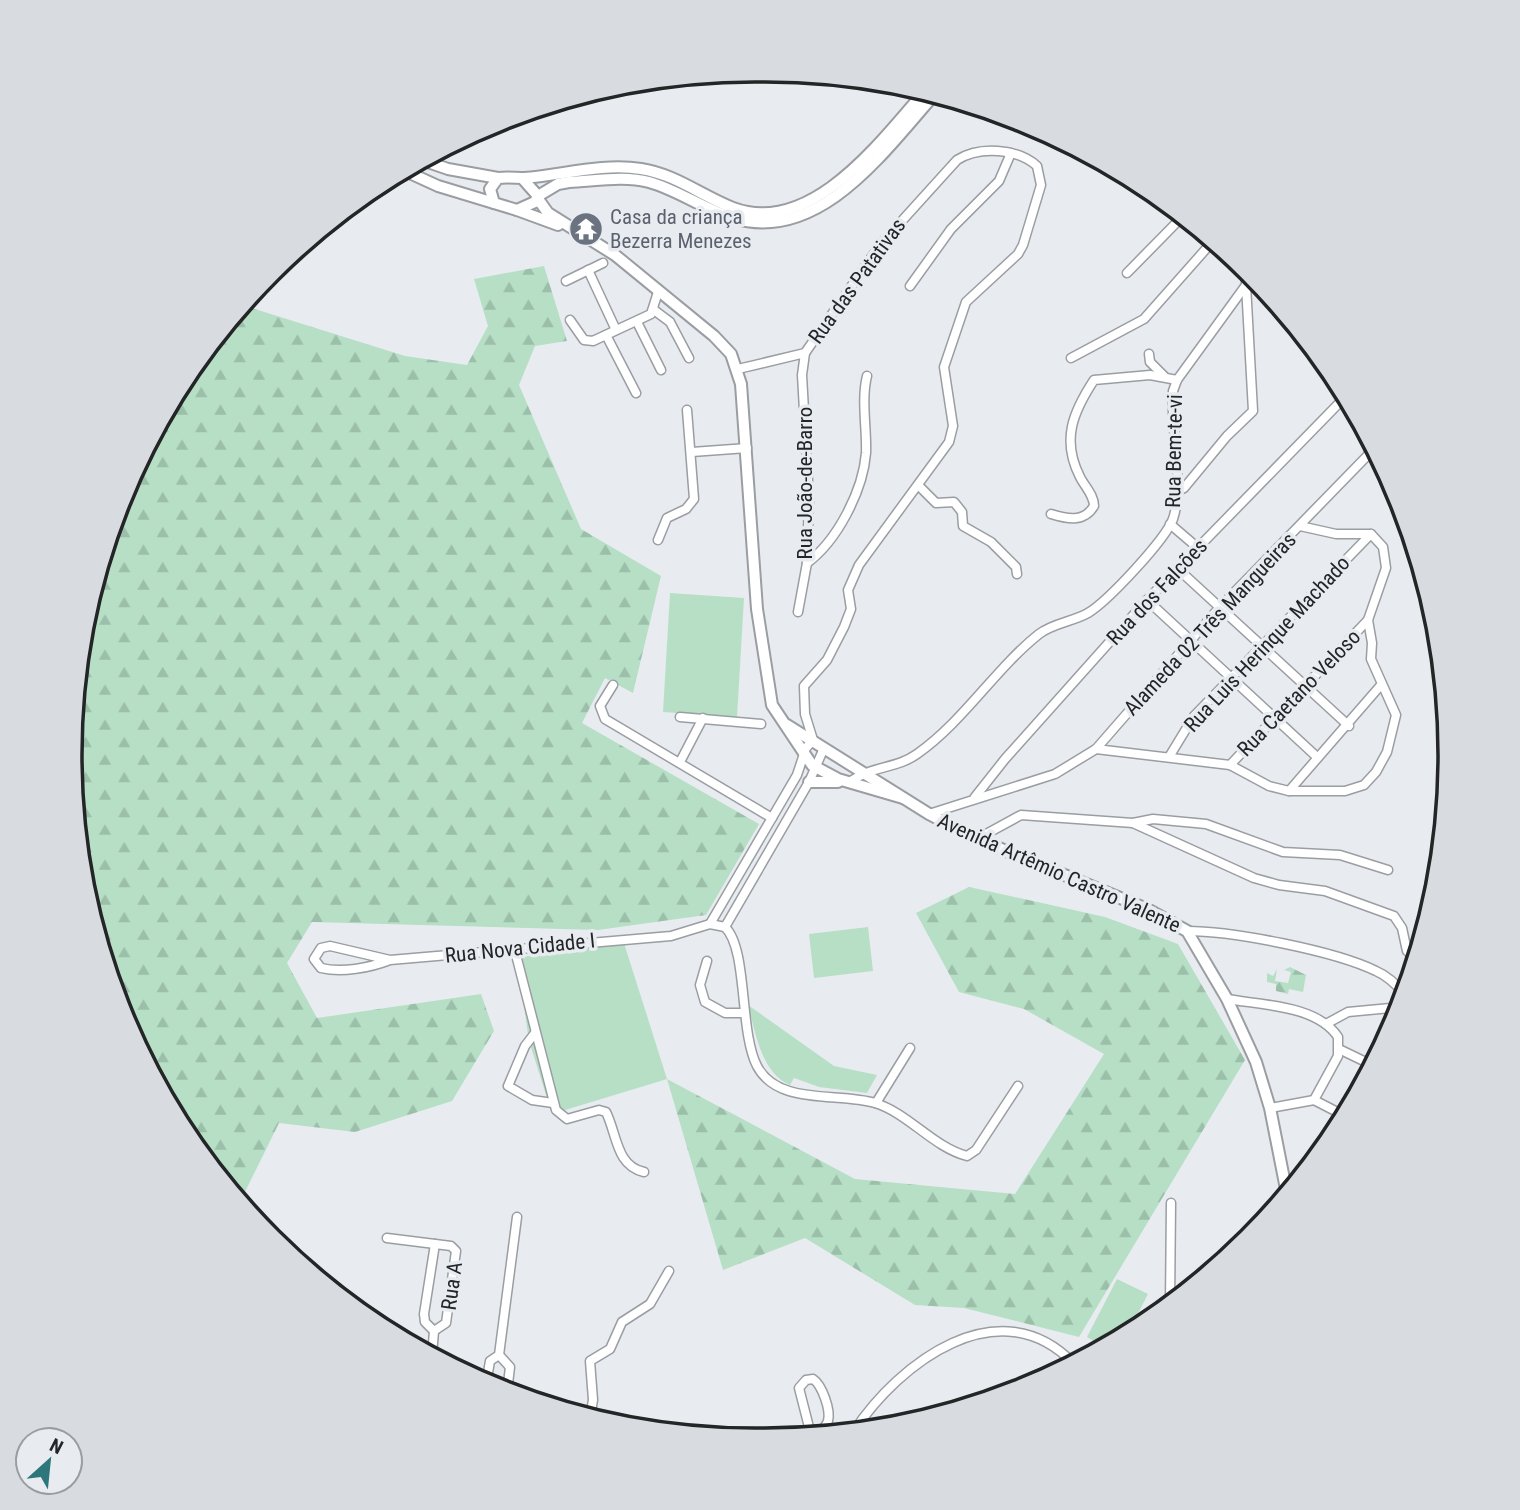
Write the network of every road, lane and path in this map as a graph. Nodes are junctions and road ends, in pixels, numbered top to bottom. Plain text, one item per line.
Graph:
1 (917, 100) edge
2 (927, 102) edge
3 (1011, 153) junction
4 (434, 164) edge
5 (414, 175) edge
6 (498, 178) junction
7 (522, 178) junction
8 (538, 197) junction
9 (494, 203) junction
10 (517, 210) junction
11 (1177, 222) edge
12 (574, 229) junction
13 (1207, 248) edge
14 (603, 263) dead end
15 (588, 270) junction
16 (1127, 273) dead end
17 (566, 281) dead end
18 (1246, 285) joint
19 (910, 286) dead end
20 (658, 292) junction
21 (654, 310) junction
22 (570, 320) dead end
23 (637, 321) junction
24 (616, 330) junction
25 (606, 335) junction
26 (805, 353) junction
27 (1149, 354) dead end
28 (689, 358) dead end
29 (1071, 358) dead end
30 (738, 369) junction
31 (661, 370) dead end
32 (867, 376) dead end
33 (1165, 376) junction
34 (1177, 380) junction
35 (636, 393) dead end
36 (1338, 404) edge
37 (687, 410) dead end
38 (747, 448) junction
39 (692, 452) junction
40 (1367, 455) edge
41 (919, 486) junction
42 (1177, 492) junction
43 (1051, 514) dead end
44 (1170, 524) junction
45 (1300, 526) junction
46 (1371, 534) junction
47 (658, 540) dead end
48 (1198, 548) junction
49 (807, 563) junction
50 (1178, 569) junction
51 (1017, 575) dead end
52 (1147, 600) junction
53 (1219, 608) junction
54 (798, 612) dead end
55 (1368, 620) junction
56 (1192, 639) junction
57 (1261, 646) junction
58 (1232, 676) junction
59 (613, 685) dead end
60 (1381, 685) junction
61 (1303, 686) junction
62 (1274, 716) junction
63 (680, 717) dead end
64 (703, 718) junction
65 (784, 723) junction
66 (761, 724) dead end
67 (1349, 726) junction
68 (813, 740) junction
69 (824, 748) junction
70 (1096, 749) junction
71 (804, 756) junction
72 (1169, 757) junction
73 (1317, 757) junction
74 (680, 762) junction
75 (1230, 765) junction
76 (817, 768) junction
77 (865, 772) junction
78 (797, 775) junction
79 (809, 782) junction
80 (849, 782) junction
81 (1289, 791) junction
82 (975, 797) junction
83 (904, 798) junction
84 (929, 814) junction
85 (772, 818) junction
86 (1133, 823) junction
87 (767, 827) junction
88 (778, 833) junction
89 (977, 839) junction
90 (1388, 870) dead end
91 (710, 924) junction
92 (725, 927) junction
93 (1187, 931) junction
94 (515, 951) junction
95 (1408, 951) edge
96 (390, 960) junction
97 (707, 961) dead end
98 (1397, 986) edge
99 (1227, 999) junction
100 (1388, 1008) edge
101 (744, 1013) junction
102 (1326, 1024) junction
103 (535, 1034) junction
104 (910, 1048) dead end
105 (1341, 1050) junction
106 (1364, 1061) edge
107 (1018, 1086) dead end
108 (1314, 1100) junction
109 (553, 1103) junction
110 (876, 1103) junction
111 (1270, 1108) junction
112 (1335, 1111) edge
113 (644, 1172) dead end
114 (1285, 1182) edge
115 (1171, 1203) dead end
116 (517, 1217) dead end
117 (387, 1238) dead end
118 (435, 1244) junction
119 (669, 1271) dead end
120 (1170, 1292) edge
121 (434, 1331) junction
122 (433, 1345) edge
123 (499, 1355) junction
124 (1065, 1357) edge
125 (488, 1372) edge
126 (508, 1381) edge
127 (592, 1407) edge
128 (862, 1421) edge
129 (826, 1424) edge
130 (809, 1426) edge

1 - 7 main road
2 - 8 main road
3 - 19 street
3 - 26 street, Rua das Patativas
3 - 41 street
4 - 6 main road
5 - 9 main road
6 - 7 main road
6 - 9 main road
7 - 8 main road
8 - 10 main road
8 - 12 main road, Avenida Artêmio Castro Valente
9 - 10 main road
10 - 12 main road, Avenida Artêmio Castro Valente
11 - 16 street
12 - 20 main road, Avenida Artêmio Castro Valente
13 - 29 street
14 - 15 street
15 - 17 street
15 - 24 street
18 - 34 street, Rua Bem-te-vi
18 - 42 street
20 - 21 street
20 - 30 main road, Avenida Artêmio Castro Valente
21 - 23 street
21 - 28 street
22 - 25 street
23 - 24 street
23 - 31 street
24 - 25 street
25 - 35 street
26 - 30 street, Rua das Patativas
26 - 49 street, Rua João-de-Barro
27 - 33 street
30 - 38 main road, Avenida Artêmio Castro Valente
32 - 49 street
33 - 34 street
33 - 43 street
34 - 42 street, Rua Bem-te-vi
36 - 48 street, Rua dos Falcões
37 - 39 street
38 - 39 street
38 - 65 main road, Avenida Artêmio Castro Valente
39 - 47 street
40 - 45 street
41 - 51 street
41 - 68 street
42 - 44 street, Rua Bem-te-vi
44 - 48 street
44 - 77 street, Rua Bem-te-vi
45 - 46 street, Alameda 02 Três Mangueiras
45 - 53 street, Alameda 02 Três Mangueiras
46 - 55 street
46 - 57 street, Rua Luis Herinque Machado
48 - 50 street, Rua dos Falcões
49 - 54 street, Rua João-de-Barro
50 - 52 street, Rua dos Falcões
50 - 53 street
52 - 56 street
52 - 82 street, Rua dos Falcões
53 - 56 street, Alameda 02 Três Mangueiras
53 - 57 street
55 - 60 street
55 - 61 street, Rua Caetano Veloso
56 - 58 street
56 - 70 street, Alameda 02 Três Mangueiras
57 - 58 street, Rua Luis Herinque Machado
57 - 61 street
58 - 62 street
58 - 72 street, Rua Luis Herinque Machado
59 - 74 street
60 - 67 street
60 - 81 street
61 - 62 street, Rua Caetano Veloso
61 - 67 street
62 - 73 street
62 - 75 street, Rua Caetano Veloso
63 - 64 street
64 - 66 street
64 - 74 street
65 - 68 main road, Avenida Artêmio Castro Valente
65 - 71 main road, Avenida Artêmio Castro Valente
67 - 73 street
68 - 69 main road, Avenida Artêmio Castro Valente
68 - 71 street
69 - 76 street
69 - 77 main road, Avenida Artêmio Castro Valente
70 - 72 street
70 - 82 street, Alameda 02 Três Mangueiras
71 - 76 main road, Avenida Artêmio Castro Valente
71 - 78 street
72 - 75 street
73 - 81 street
74 - 85 street
75 - 81 street
76 - 79 street
76 - 80 main road, Avenida Artêmio Castro Valente
77 - 80 street, Rua Bem-te-vi
77 - 83 main road, Avenida Artêmio Castro Valente
78 - 79 street
78 - 85 street
79 - 80 main road
79 - 88 street
80 - 83 main road, Avenida Artêmio Castro Valente
82 - 84 street, Alameda 02 Três Mangueiras
83 - 84 main road, Avenida Artêmio Castro Valente
84 - 89 main road, Avenida Artêmio Castro Valente
85 - 87 street
86 - 89 street
86 - 90 street
86 - 95 street
87 - 88 street
87 - 91 street
88 - 92 street
89 - 93 main road, Avenida Artêmio Castro Valente
91 - 92 street, Rua Nova Cidade I
91 - 94 street, Rua Nova Cidade I
92 - 101 street
93 - 98 street
93 - 99 main road, Avenida Artêmio Castro Valente
94 - 96 street, Rua Nova Cidade I
94 - 103 street
96 - 96 street, Rua Nova Cidade I
97 - 101 street
99 - 102 street
99 - 111 main road, Avenida Artêmio Castro Valente
100 - 102 street
101 - 110 street
102 - 105 street
103 - 109 street
103 - 109 street
104 - 110 street
105 - 106 street
105 - 108 street
107 - 110 street
108 - 111 street
108 - 112 street
109 - 113 street
111 - 114 main road, Avenida Artêmio Castro Valente
115 - 120 street
116 - 123 street
117 - 118 street, Rua A
118 - 121 street, Rua A
118 - 121 street, Rua A
119 - 127 street
121 - 122 street
123 - 125 street
123 - 126 street
124 - 128 street
129 - 130 street

